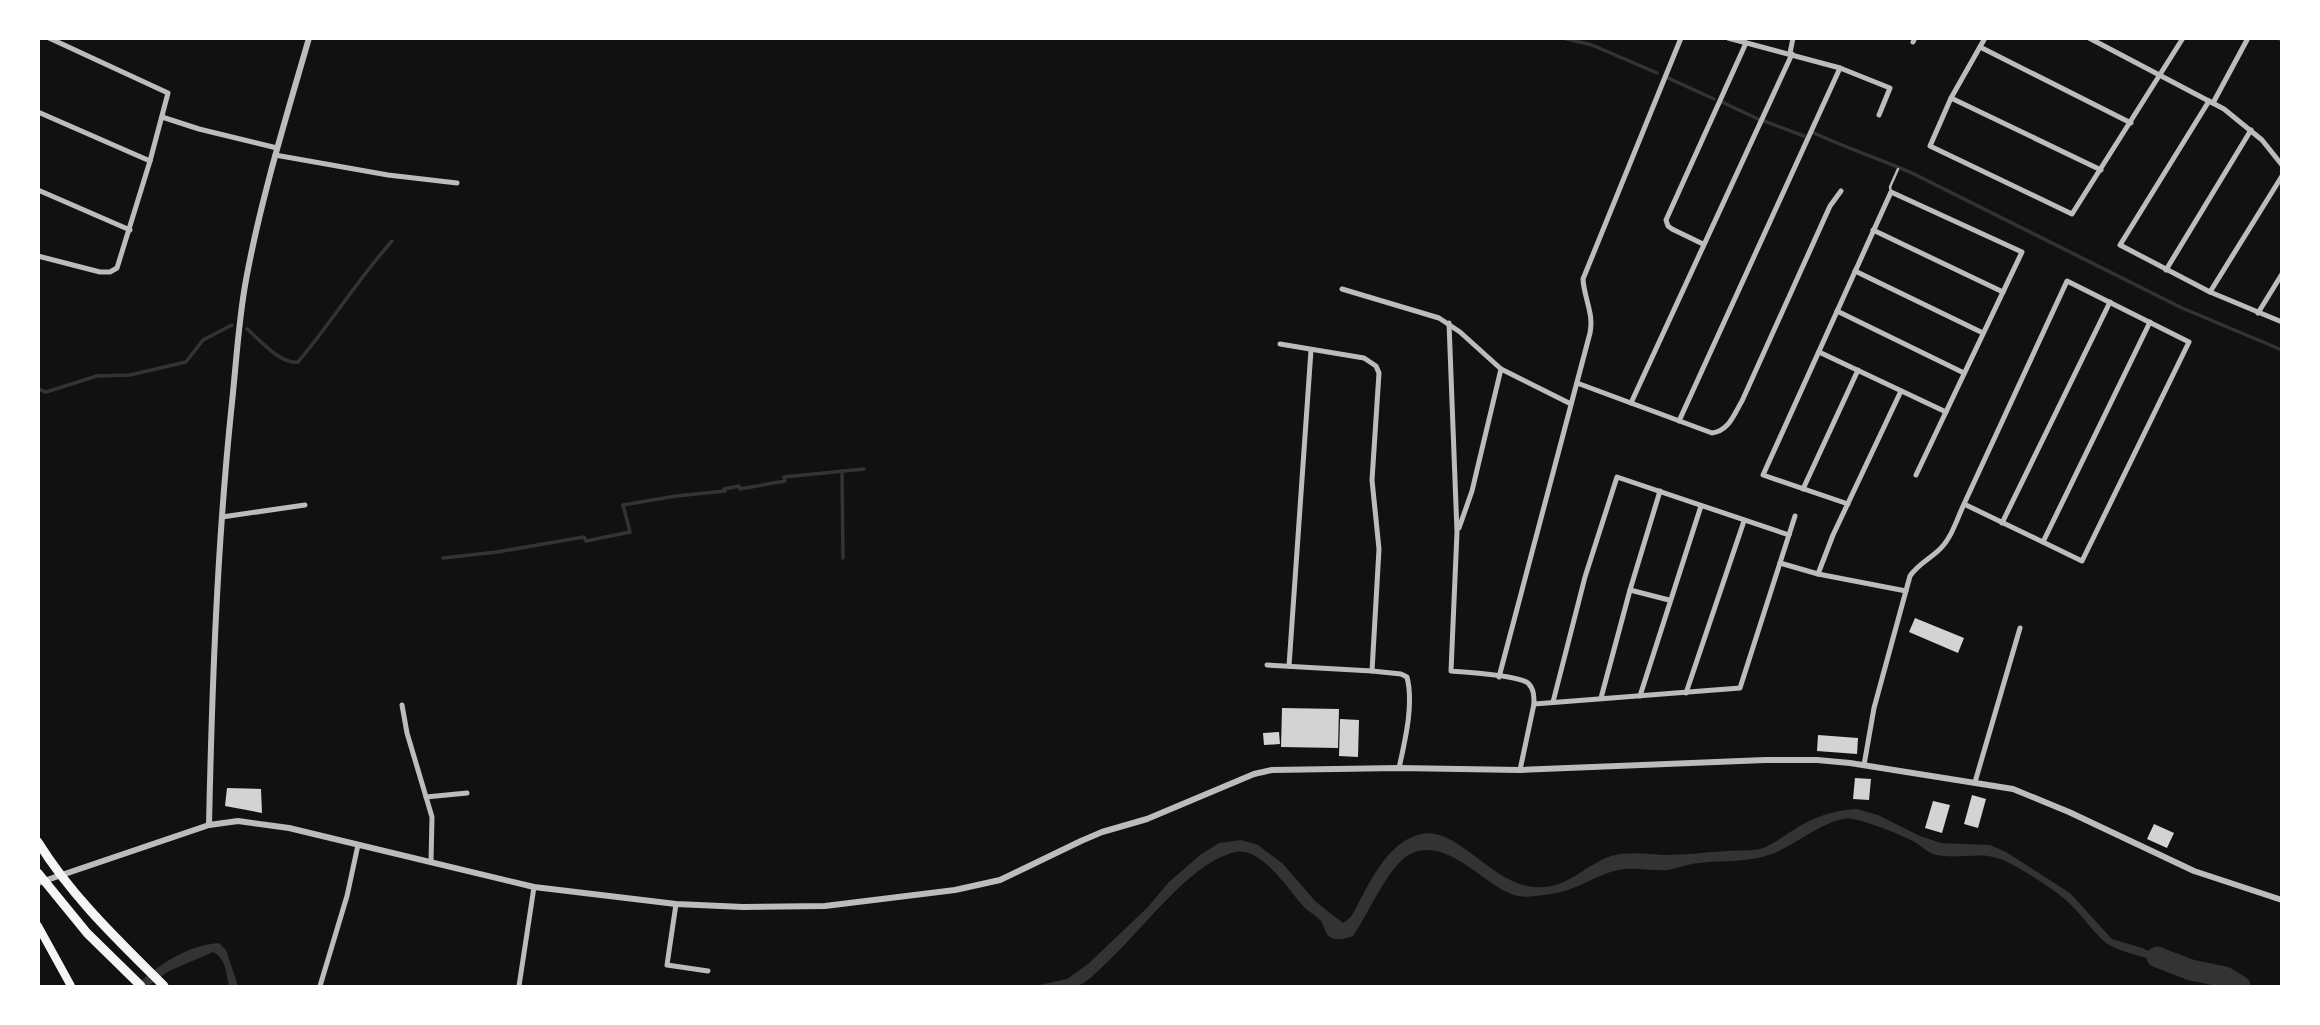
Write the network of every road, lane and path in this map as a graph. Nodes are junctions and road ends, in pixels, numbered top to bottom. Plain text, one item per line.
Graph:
1 (49, 38) edge
2 (309, 38) edge
3 (1681, 38) edge
4 (1728, 38) edge
5 (1793, 38) edge
6 (1985, 38) edge
7 (2089, 38) edge
8 (2111, 38) edge
9 (2183, 38) edge
10 (2248, 38) edge
11 (1746, 43) junction
12 (1980, 47) junction
13 (2106, 47) junction
14 (1791, 54) junction
15 (1840, 68) junction
16 (2161, 75) junction
17 (1951, 98) junction
18 (2211, 102) junction
19 (38, 112) edge
20 (1878, 115) dead end
21 (162, 117) junction
22 (2131, 123) junction
23 (2251, 130) junction
24 (276, 152) junction
25 (150, 161) junction
26 (2281, 165) edge
27 (1898, 169) dead end
28 (2101, 170) junction
29 (2281, 176) edge
30 (457, 183) dead end
31 (38, 190) edge
32 (1841, 191) dead end
33 (1891, 192) junction
34 (130, 230) junction
35 (1873, 230) junction
36 (1703, 244) junction
37 (38, 256) edge
38 (2166, 270) junction
39 (1855, 271) junction
40 (2281, 274) edge
41 (1342, 289) dead end
42 (2003, 292) junction
43 (2210, 292) junction
44 (2110, 302) junction
45 (1837, 311) junction
46 (2258, 313) junction
47 (2150, 322) junction
48 (2281, 322) edge
49 (1449, 323) junction
50 (1983, 333) junction
51 (1280, 344) dead end
52 (1311, 349) junction
53 (1819, 352) junction
54 (1501, 369) junction
55 (1858, 370) junction
56 (1964, 373) junction
57 (1577, 383) junction
58 (1901, 391) junction
59 (1632, 403) junction
60 (1571, 404) junction
61 (1946, 412) junction
62 (1679, 421) junction
63 (1916, 475) dead end
64 (1803, 489) junction
65 (1660, 491) junction
66 (1964, 504) junction
67 (305, 505) dead end
68 (1848, 505) junction
69 (1700, 506) junction
70 (1796, 516) dead end
71 (222, 517) junction
72 (1744, 521) junction
73 (2003, 523) junction
74 (1457, 532) junction
75 (1789, 535) junction
76 (2043, 542) junction
77 (1780, 563) junction
78 (1818, 574) junction
79 (1630, 590) junction
80 (1906, 591) junction
81 (1669, 600) junction
82 (2020, 628) dead end
83 (1267, 665) dead end
84 (1289, 666) junction
85 (1372, 671) junction
86 (1499, 677) junction
87 (1686, 693) junction
88 (1640, 696) junction
89 (1601, 698) junction
90 (1553, 702) junction
91 (1534, 704) junction
92 (402, 705) dead end
93 (1864, 765) junction
94 (1399, 768) junction
95 (1520, 770) junction
96 (1975, 782) junction
97 (467, 793) dead end
98 (426, 797) junction
99 (209, 825) junction
100 (38, 842) edge
101 (358, 845) junction
102 (431, 860) junction
103 (38, 873) edge
104 (38, 883) edge
105 (534, 887) junction
106 (2281, 900) edge
107 (676, 904) junction
108 (38, 926) edge
109 (708, 971) dead end
110 (71, 986) edge
111 (141, 986) edge
112 (164, 986) edge
113 (320, 986) edge
114 (519, 986) edge

1 - 21 street
2 - 24 street
3 - 57 street
4 - 11 street
5 - 14 street
6 - 12 street
7 - 13 street
8 - 13 street
9 - 16 street
10 - 18 street
11 - 14 street
11 - 36 street
12 - 17 street
12 - 22 street
13 - 16 street
14 - 15 street
14 - 36 street
15 - 20 street
15 - 62 street
16 - 18 street
16 - 22 street
17 - 28 street
17 - 28 street
18 - 23 street
18 - 38 street
19 - 25 street
21 - 24 street
21 - 25 street
22 - 28 street
23 - 26 street
23 - 38 street
24 - 30 street
24 - 71 street
25 - 34 street
27 - 33 lane
29 - 43 street
31 - 34 street
32 - 62 street
33 - 35 street
33 - 42 street
34 - 37 street
35 - 39 street
35 - 42 street
36 - 59 street
38 - 43 street
39 - 45 street
39 - 50 street
40 - 46 street
41 - 49 street
42 - 50 street
43 - 46 street
44 - 47 street
44 - 66 street
44 - 73 street
45 - 53 street
45 - 56 street
46 - 48 street
47 - 76 street
47 - 76 street
49 - 54 street
49 - 74 street
50 - 56 street
51 - 52 street
52 - 84 street
52 - 85 street
53 - 55 street
53 - 64 street
54 - 60 street
54 - 74 street
55 - 58 street
55 - 64 street
56 - 61 street
57 - 59 street
57 - 60 street
58 - 61 street
58 - 68 street
59 - 62 street
60 - 86 street
61 - 63 street
64 - 68 street
65 - 69 street
65 - 79 street
65 - 90 street
66 - 73 street
66 - 80 street
67 - 71 street
68 - 78 street
69 - 72 street
69 - 81 street
70 - 75 street
71 - 99 street
72 - 75 street
72 - 87 street
73 - 76 street
74 - 86 street
75 - 77 street
77 - 78 street
77 - 87 street
78 - 80 street
79 - 81 street
79 - 89 street
80 - 93 street
81 - 88 street
82 - 96 street
83 - 84 street
84 - 85 street
85 - 94 street
86 - 91 street
87 - 88 street
88 - 89 street
89 - 90 street
90 - 91 street
91 - 95 street
92 - 98 street
93 - 95 street
93 - 96 street
94 - 95 street
94 - 107 street
96 - 106 street
97 - 98 street
98 - 102 street
99 - 101 street
99 - 104 street
100 - 112 highway
101 - 102 street
101 - 113 street
102 - 105 street
103 - 111 highway
105 - 107 street
105 - 114 street
107 - 109 street
108 - 110 main road

